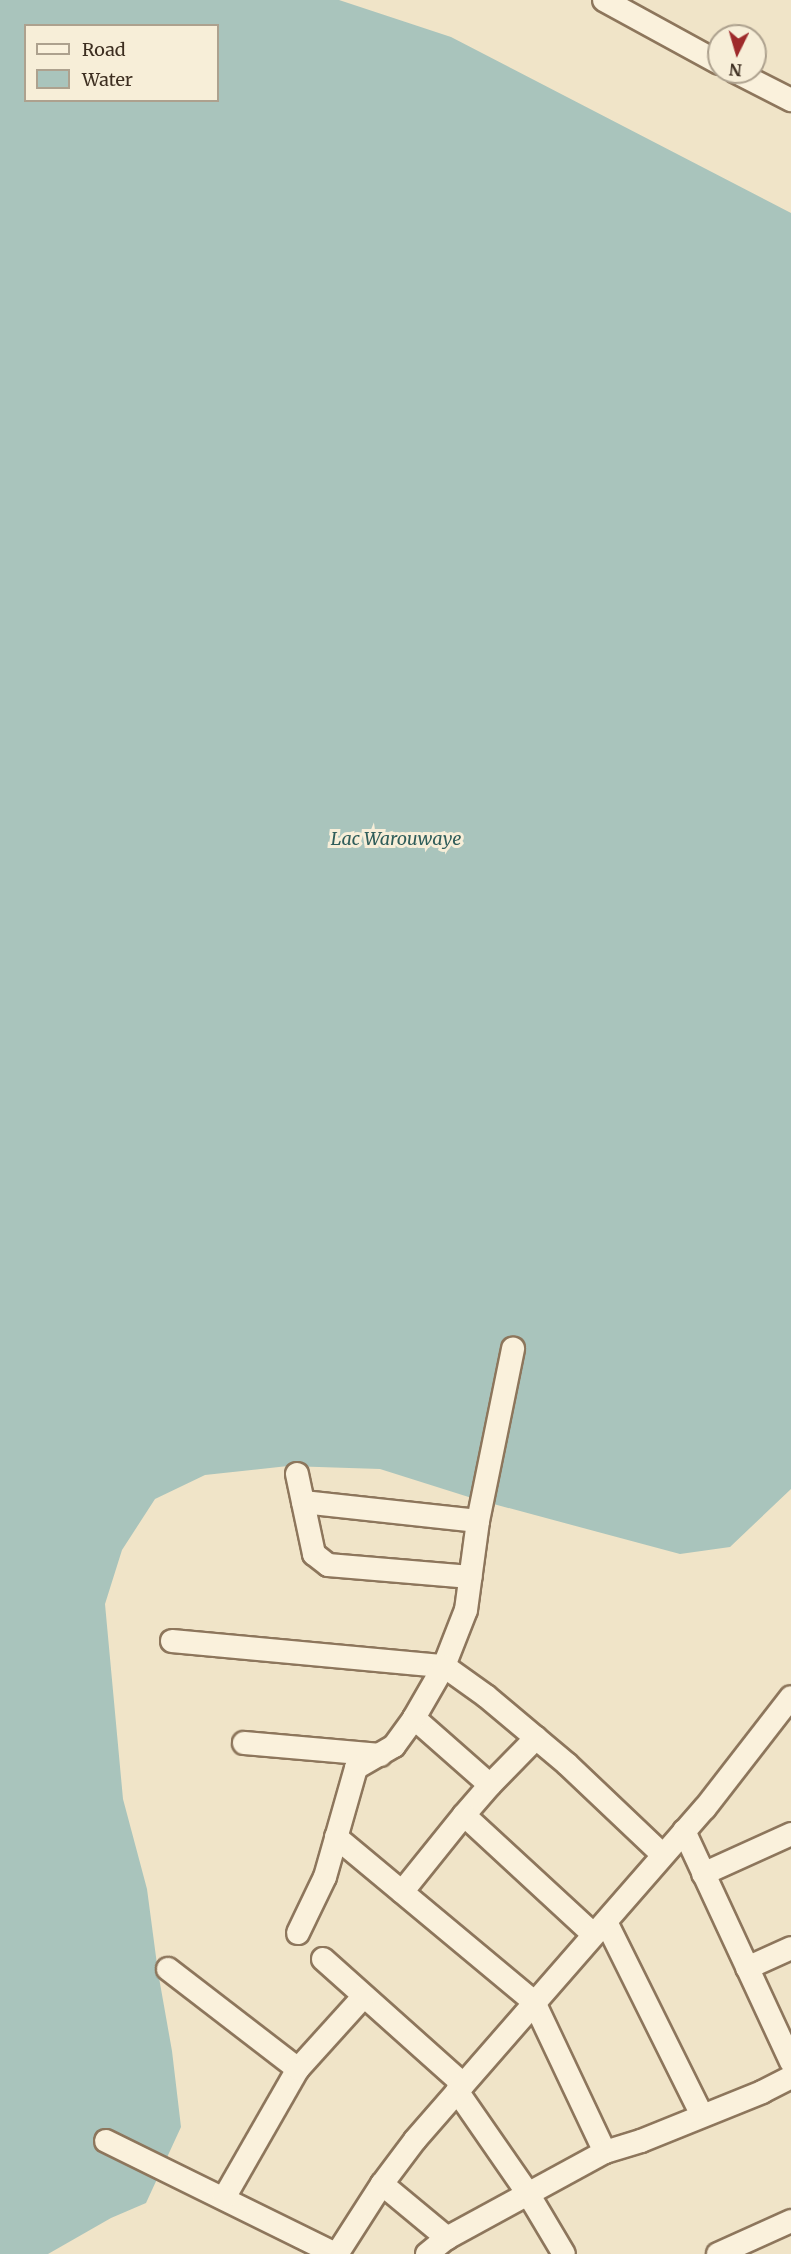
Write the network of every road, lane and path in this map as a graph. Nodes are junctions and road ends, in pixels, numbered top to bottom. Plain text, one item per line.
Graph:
1 (605, 0) edge
2 (707, 56) edge
3 (761, 84) edge
4 (790, 98) edge
5 (513, 1349) dead end
6 (297, 1474) dead end
7 (303, 1502) junction
8 (478, 1521) junction
9 (470, 1577) junction
10 (172, 1641) dead end
11 (444, 1666) junction
12 (791, 1697) edge
13 (414, 1718) junction
14 (536, 1738) junction
15 (244, 1743) dead end
16 (380, 1755) junction
17 (490, 1785) junction
18 (464, 1815) junction
19 (684, 1831) junction
20 (791, 1834) edge
21 (336, 1837) junction
22 (663, 1855) junction
23 (703, 1874) junction
24 (402, 1892) junction
25 (599, 1928) junction
26 (298, 1933) dead end
27 (791, 1948) edge
28 (323, 1959) dead end
29 (747, 1968) junction
30 (168, 1969) dead end
31 (363, 1997) junction
32 (534, 2002) junction
33 (791, 2061) edge
34 (298, 2069) junction
35 (791, 2077) edge
36 (460, 2088) junction
37 (702, 2115) junction
38 (106, 2141) dead end
39 (605, 2152) junction
40 (382, 2184) junction
41 (528, 2192) junction
42 (224, 2198) junction
43 (791, 2221) edge
44 (447, 2238) junction
45 (336, 2254) edge
46 (427, 2254) edge
47 (564, 2254) edge
48 (718, 2254) edge

1 - 2 street
3 - 4 street
5 - 8 street
6 - 7 street
7 - 8 street
7 - 9 street
8 - 9 street
9 - 11 street
10 - 11 street
11 - 13 street
11 - 14 street
12 - 19 street
13 - 16 street
13 - 17 street
14 - 17 street
14 - 22 street
15 - 16 street
16 - 21 street
17 - 18 street
18 - 24 street
18 - 25 street
19 - 22 street
19 - 23 street
20 - 23 street
21 - 24 street
21 - 26 street
22 - 25 street
23 - 29 street
24 - 32 street
25 - 32 street
25 - 37 street
27 - 29 street
28 - 31 street
29 - 33 street
30 - 34 street
31 - 34 street
31 - 36 street
32 - 36 street
32 - 39 street
34 - 42 street
35 - 37 street
36 - 40 street
36 - 41 street
37 - 39 street
38 - 42 street
39 - 41 street
40 - 44 street
40 - 45 street
41 - 44 street
41 - 47 street
42 - 45 street
43 - 48 street
44 - 46 street

